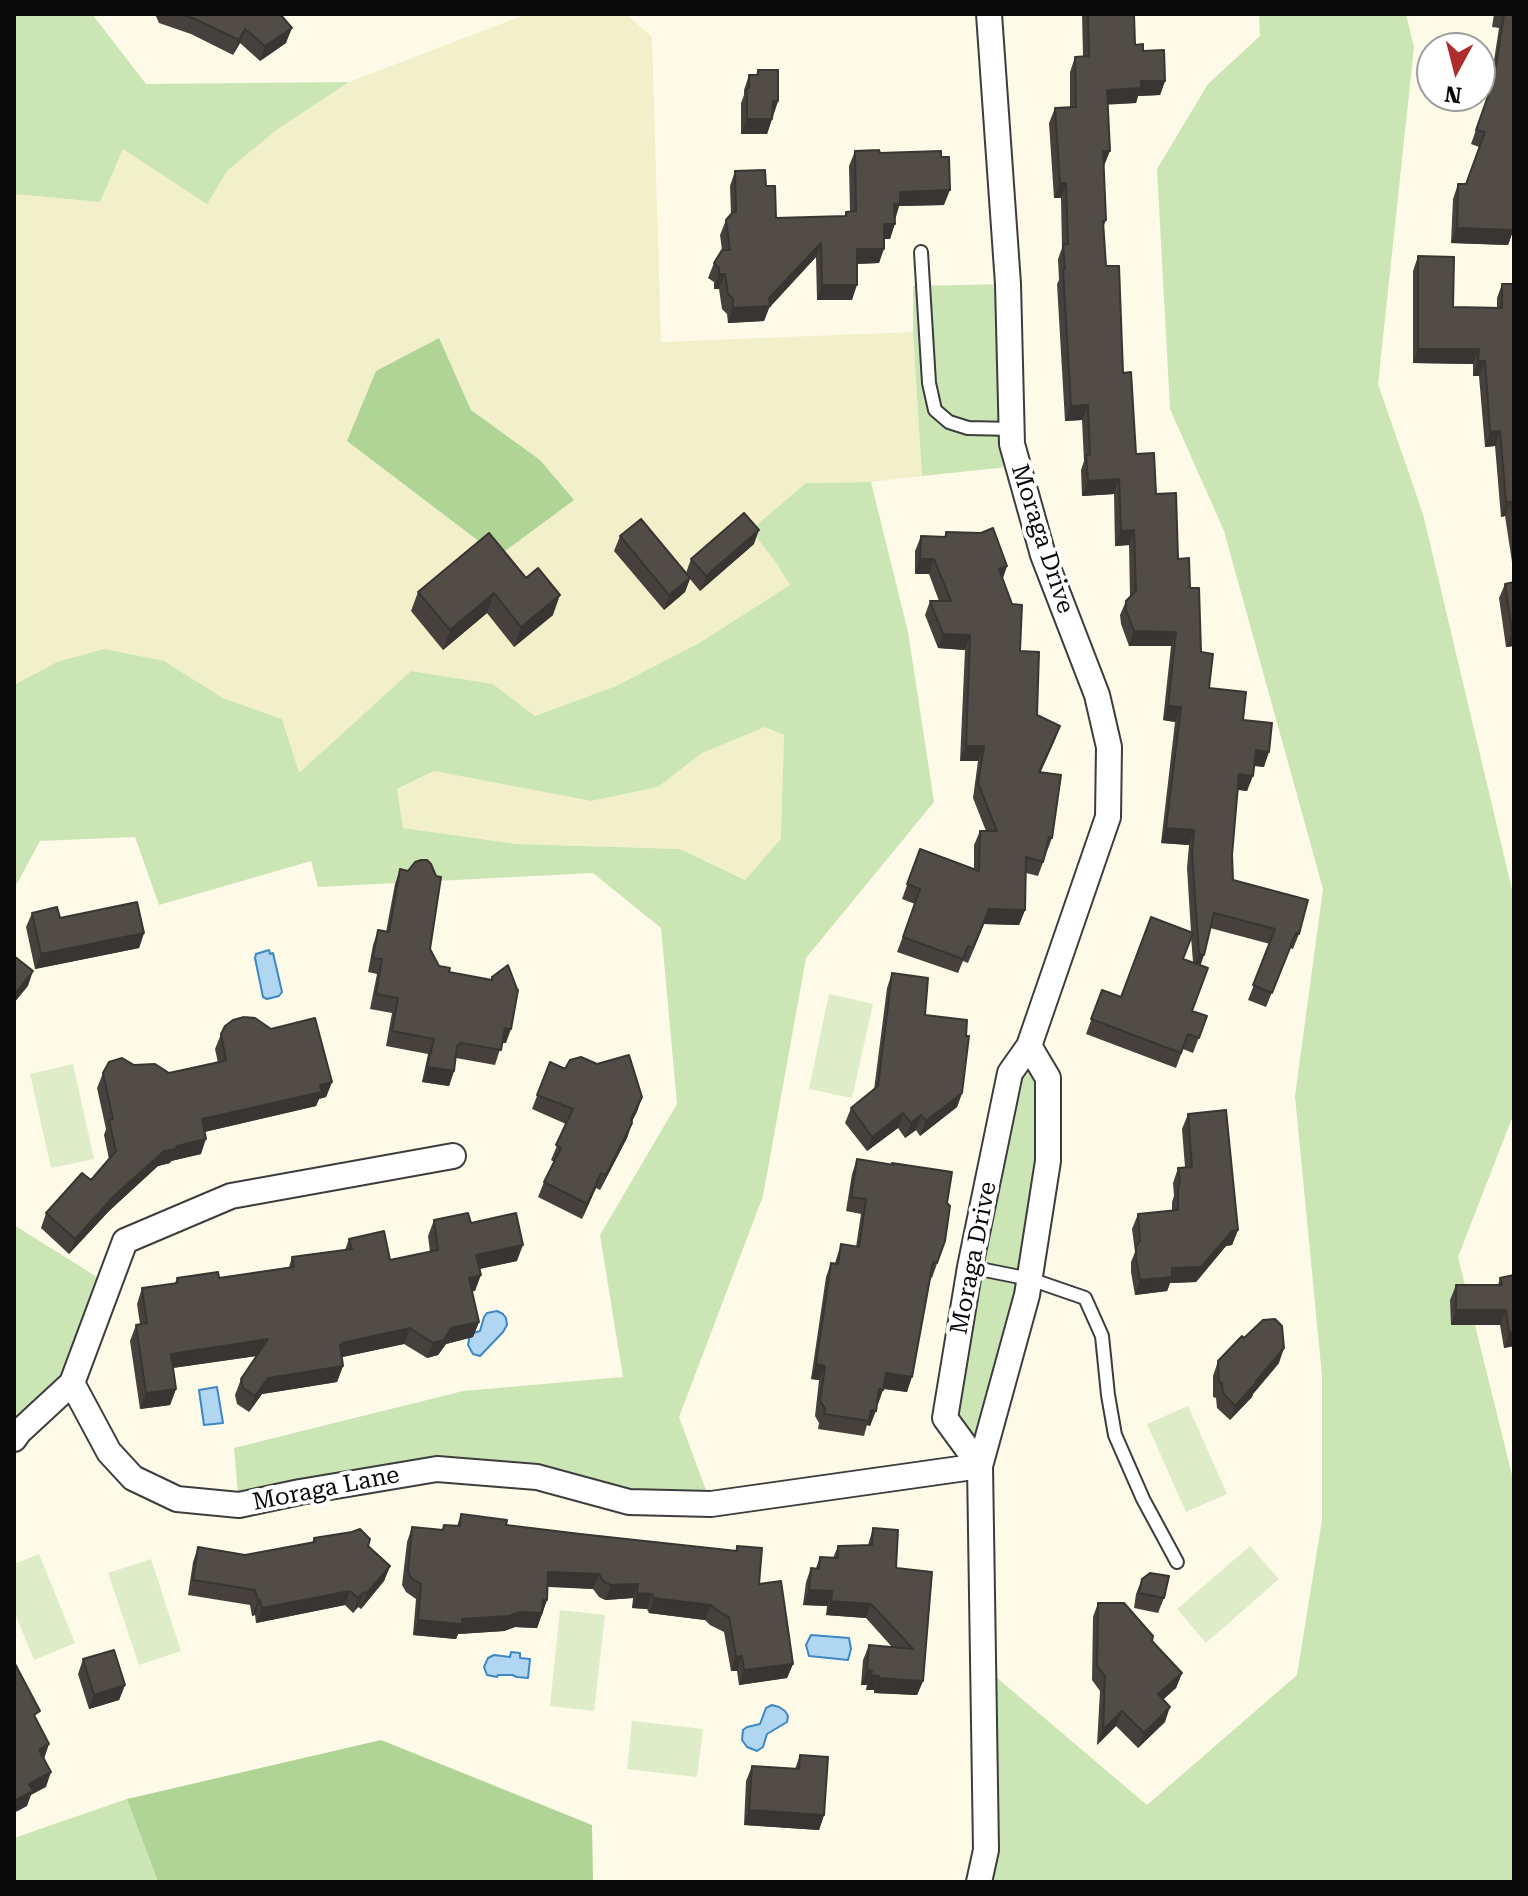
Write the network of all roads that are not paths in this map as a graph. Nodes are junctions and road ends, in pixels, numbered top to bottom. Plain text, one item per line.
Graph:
1 (989, 14) edge
2 (921, 252) dead end
3 (1012, 429) junction
4 (1029, 1046) junction
5 (453, 1156) dead end
6 (970, 1267) junction
7 (1030, 1279) junction
8 (72, 1383) junction
9 (14, 1439) edge
10 (980, 1466) junction
11 (1177, 1562) dead end
12 (979, 1882) edge

1 - 3 street, Moraga Drive
2 - 3 lane
3 - 4 street, Moraga Drive
4 - 6 street, Moraga Drive
4 - 7 street
5 - 8 street
6 - 7 lane
6 - 10 street, Moraga Drive
7 - 10 street
7 - 11 lane
8 - 9 street
8 - 10 street, Moraga Lane
10 - 12 street

